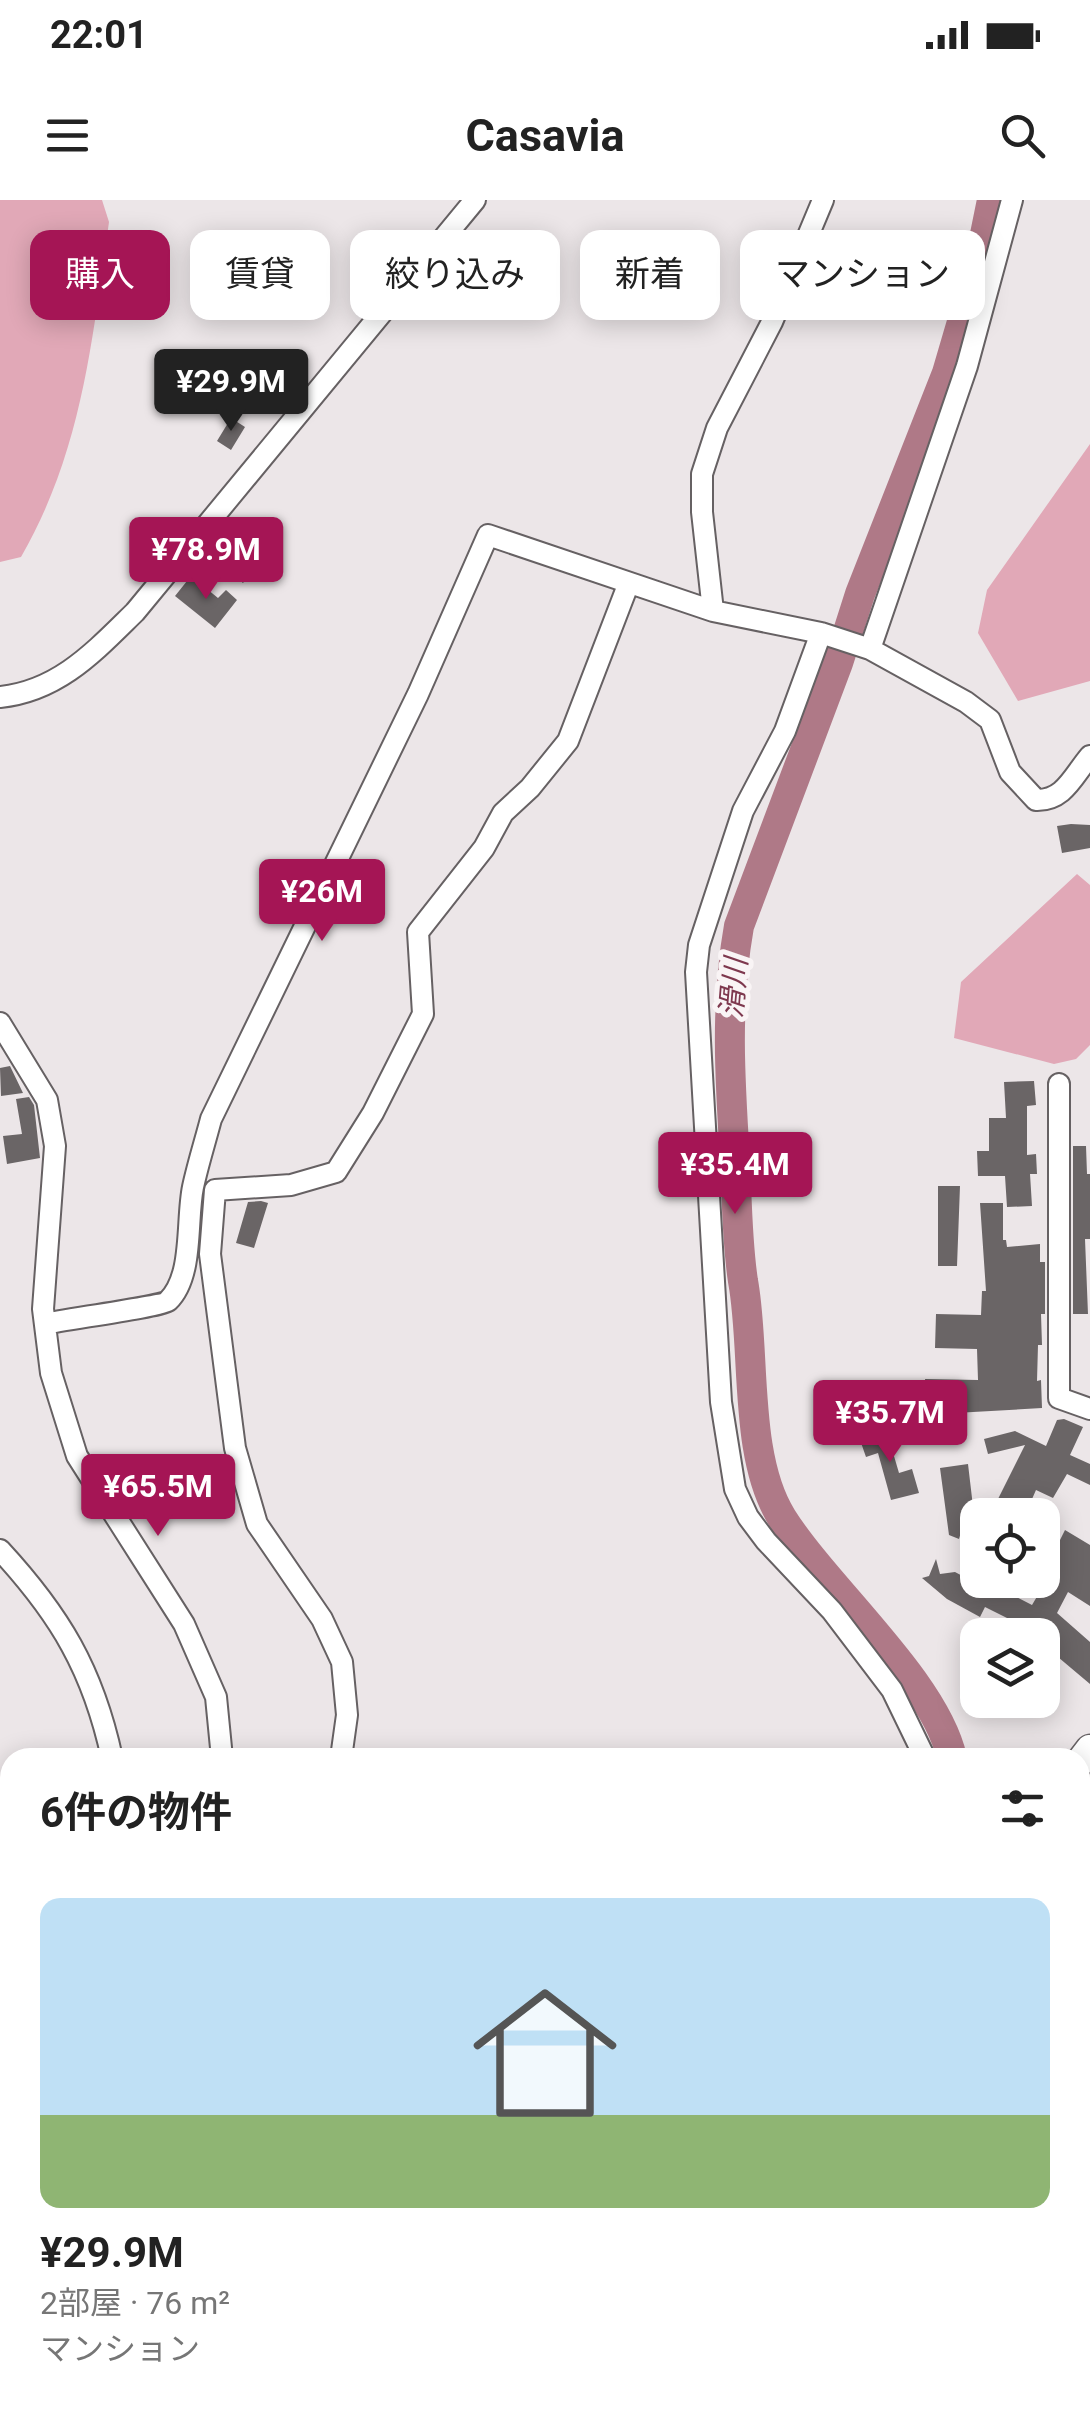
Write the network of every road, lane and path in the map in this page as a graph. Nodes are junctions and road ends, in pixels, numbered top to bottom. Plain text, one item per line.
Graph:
1 (476, 200) edge
2 (823, 200) edge
3 (1012, 200) edge
4 (628, 585) junction
5 (713, 611) junction
6 (822, 634) junction
7 (869, 649) junction
8 (0, 697) edge
9 (1090, 756) edge
10 (0, 1023) edge
11 (1059, 1084) dead end
12 (45, 1324) junction
13 (1090, 1409) edge
14 (0, 1550) edge
15 (110, 1748) edge
16 (221, 1748) edge
17 (342, 1748) edge
18 (920, 1748) edge

1 - 8 street
2 - 5 street
3 - 7 street
4 - 5 street
4 - 12 street
4 - 17 street
5 - 6 street
6 - 7 street
6 - 18 street
7 - 9 street
10 - 12 street
11 - 13 street
12 - 16 street
14 - 15 street

